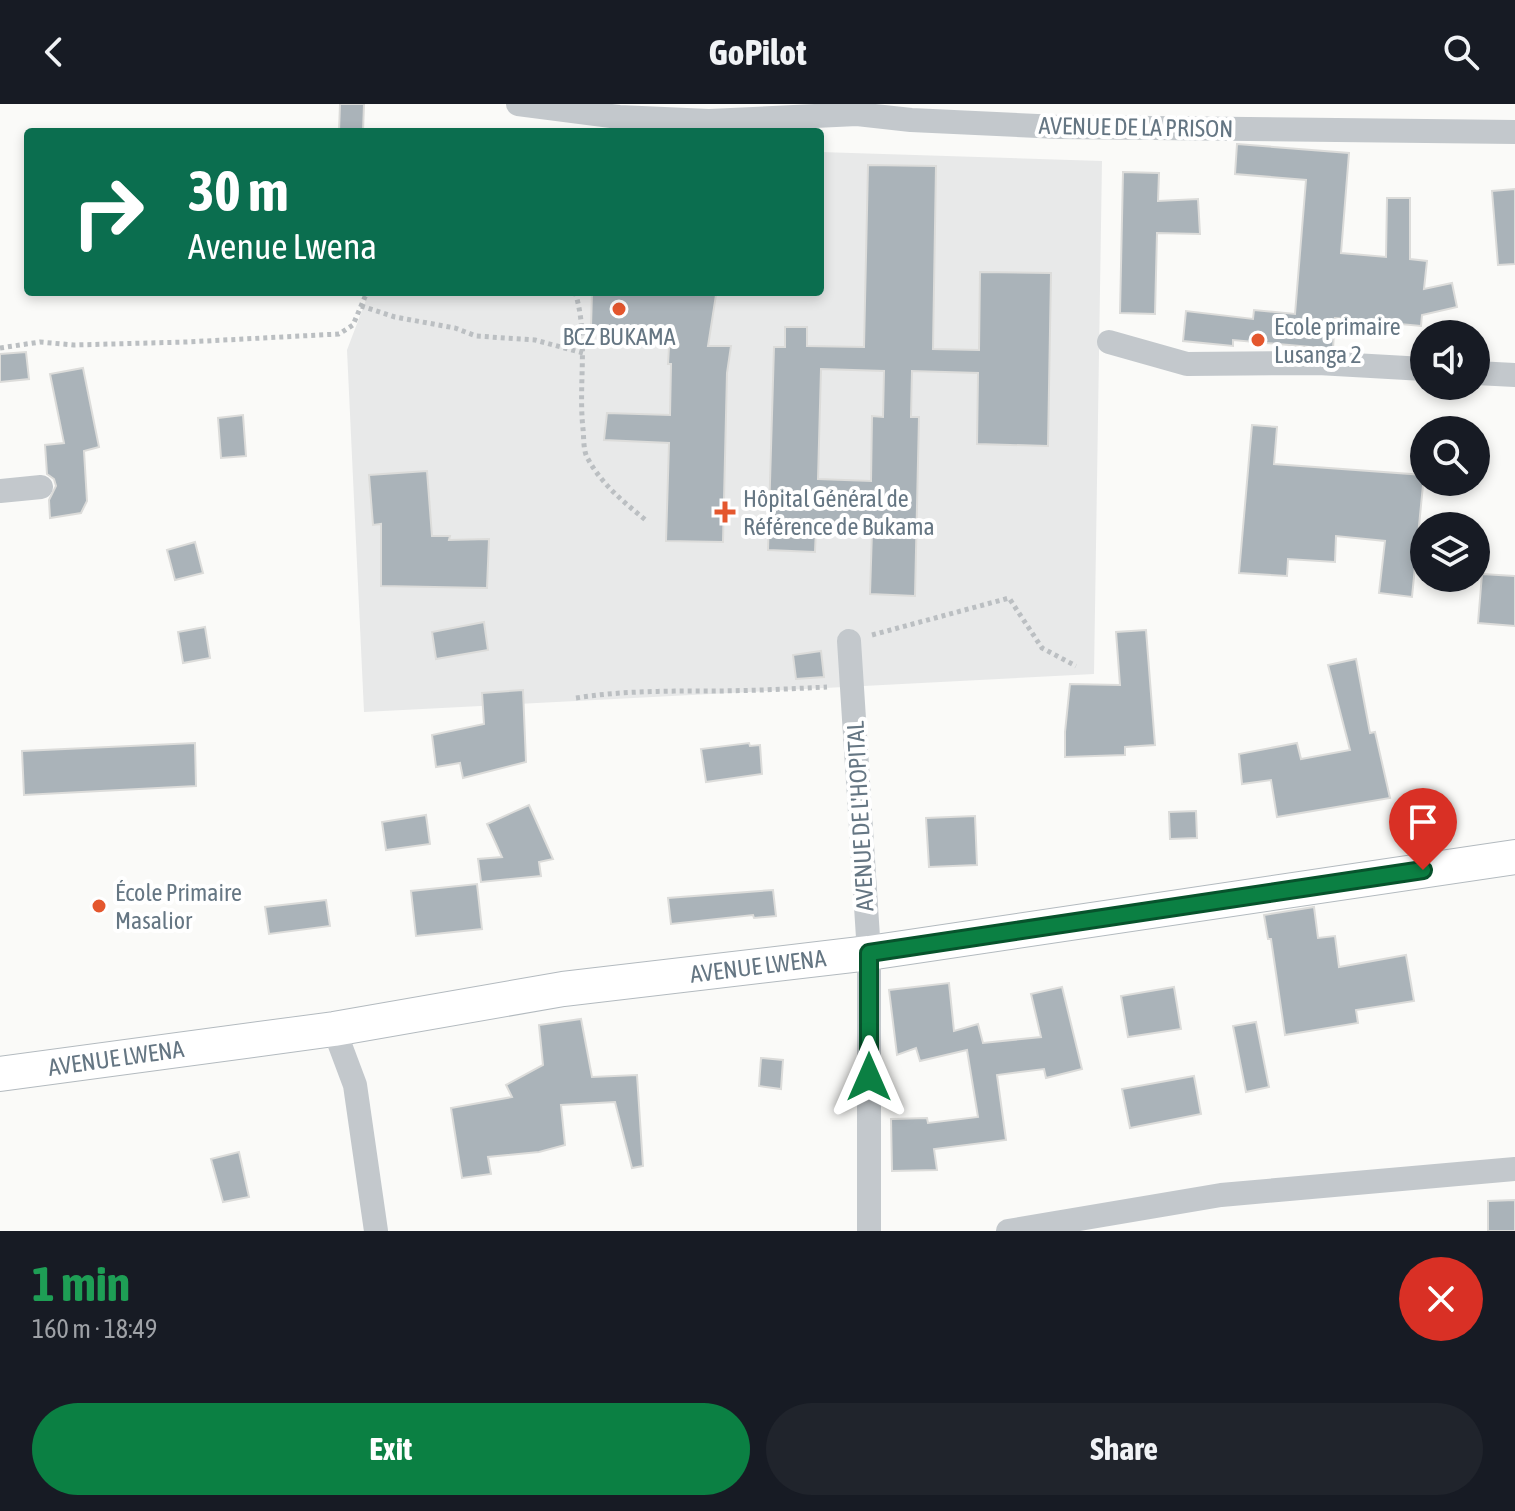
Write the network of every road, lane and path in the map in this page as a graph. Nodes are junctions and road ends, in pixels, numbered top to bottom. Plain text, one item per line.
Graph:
1 (518, 104) edge
2 (910, 112) edge
3 (1515, 132) edge
4 (365, 296) edge
5 (576, 296) edge
6 (361, 306) junction
7 (1109, 342) dead end
8 (0, 348) edge
9 (583, 353) junction
10 (1410, 368) edge
11 (1490, 374) edge
12 (1515, 375) edge
13 (41, 487) dead end
14 (0, 491) edge
15 (648, 522) dead end
16 (849, 641) joint
17 (1076, 666) dead end
18 (852, 686) junction
19 (576, 698) dead end
20 (1515, 857) edge
21 (869, 953) junction
22 (334, 1029) junction
23 (0, 1074) edge
24 (1515, 1169) edge
25 (376, 1231) edge
26 (869, 1231) edge
27 (1008, 1231) edge

1 - 2 street, AVENUE DE LA PRISON
2 - 3 street, AVENUE DE LA PRISON
4 - 6 path
5 - 9 path
6 - 8 path
6 - 9 path
7 - 10 street
9 - 15 path
11 - 12 street
13 - 14 street
16 - 17 path
16 - 18 street, AVENUE DE L'HOPITAL
18 - 19 path
18 - 21 street, AVENUE DE L'HOPITAL
20 - 21 main road, AVENUE LWENA
21 - 22 main road, AVENUE LWENA
21 - 26 street, AVENUE DE L'HOPITAL
22 - 23 main road, AVENUE LWENA
22 - 25 street
24 - 27 street

